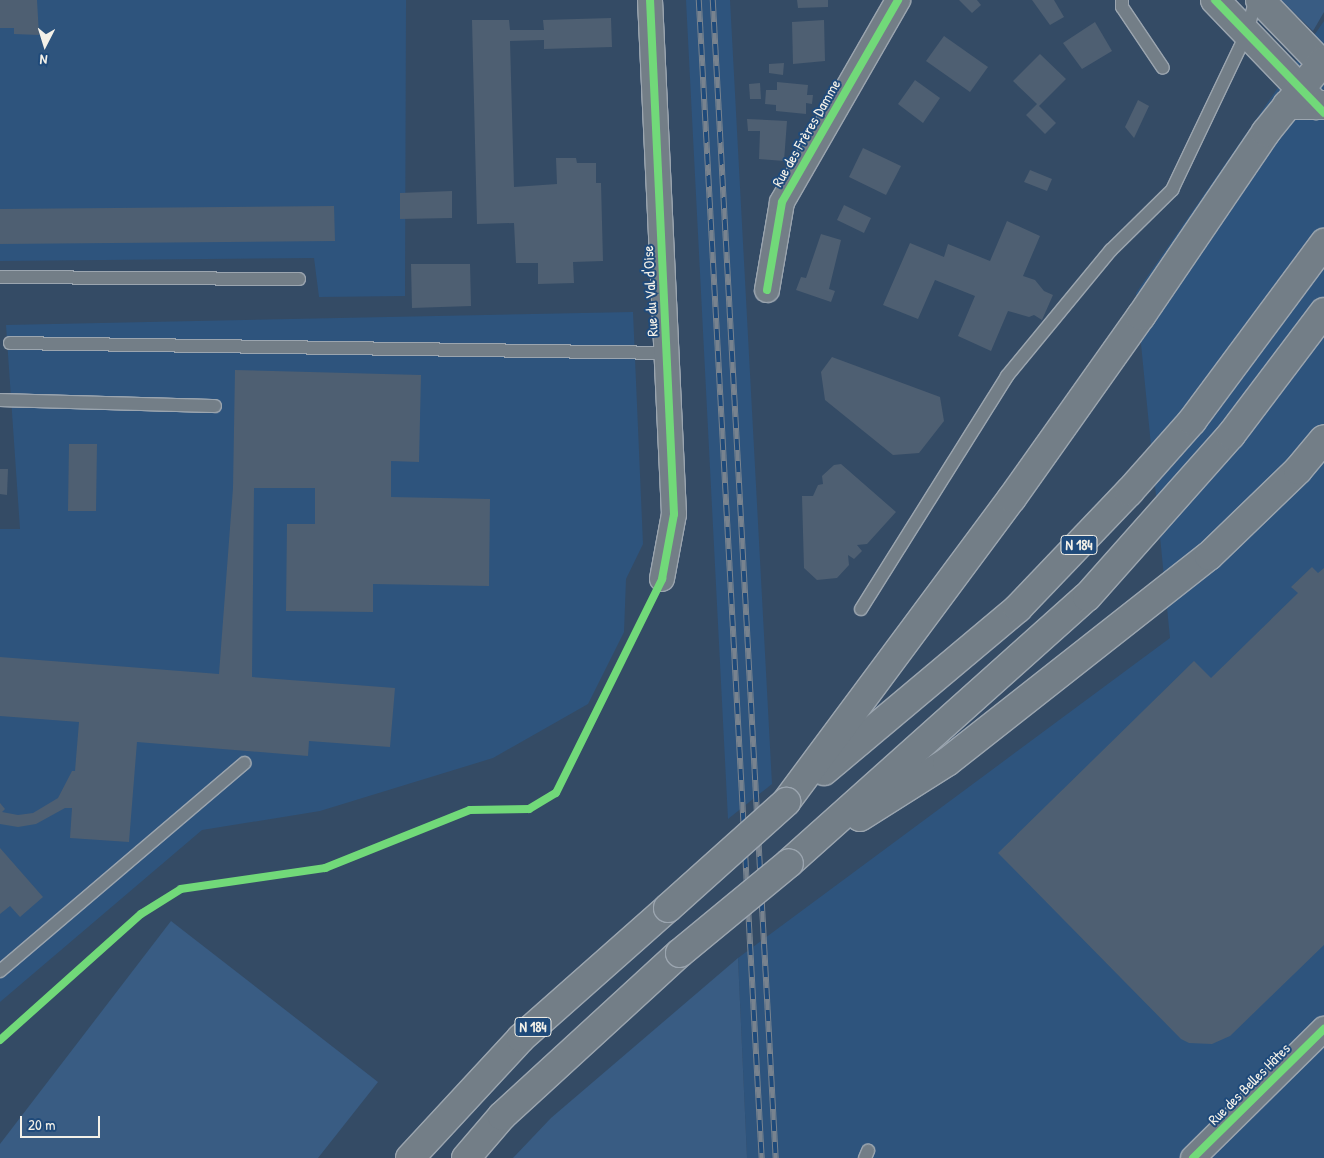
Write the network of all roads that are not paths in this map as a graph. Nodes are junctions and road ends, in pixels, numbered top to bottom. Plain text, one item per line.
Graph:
1 (650, 0) edge
2 (898, 0) edge
3 (1122, 0) edge
4 (1215, 0) edge
5 (1255, 0) edge
6 (1260, 0) edge
7 (1246, 33) junction
8 (1323, 63) edge
9 (1163, 68) dead end
10 (1310, 103) edge
11 (1324, 242) edge
12 (0, 277) edge
13 (299, 279) dead end
14 (767, 290) dead end
15 (1324, 312) edge
16 (10, 343) dead end
17 (666, 353) junction
18 (0, 400) edge
19 (215, 406) dead end
20 (1324, 439) edge
21 (662, 579) dead end
22 (861, 609) dead end
23 (244, 763) dead end
24 (786, 802) junction
25 (789, 863) junction
26 (0, 971) edge
27 (1324, 1029) edge
28 (410, 1158) edge
29 (466, 1158) edge
30 (1193, 1158) edge

1 - 17 street, Rue du Val d'Oise
2 - 14 street, Rue des Frères Damme
3 - 9 lane
4 - 7 main road
5 - 7 lane
6 - 8 main road
7 - 10 main road
7 - 22 lane
8 - 10 main road
10 - 24 main road
11 - 24 main road, N 184
12 - 13 lane
15 - 25 main road, N 184
16 - 17 lane
17 - 21 street, Rue du Val d'Oise
18 - 19 lane
20 - 25 main road
23 - 26 lane
24 - 28 main road, N 184, bridge
25 - 29 main road, N 184, bridge
27 - 30 street, Rue des Belles Hâtes

